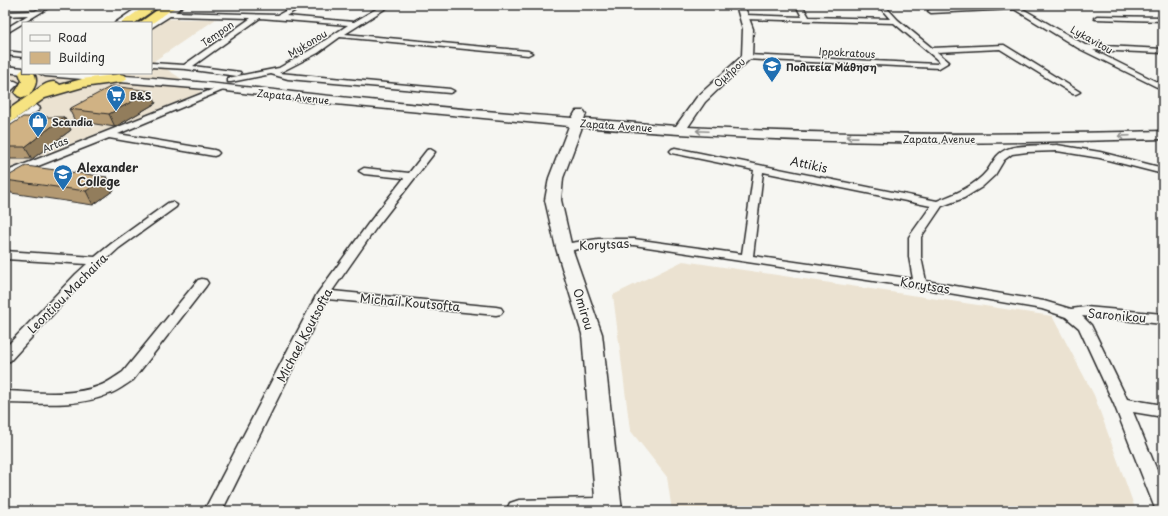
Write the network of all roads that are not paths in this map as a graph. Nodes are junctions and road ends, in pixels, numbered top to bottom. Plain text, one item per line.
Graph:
1 (50, 5) edge
2 (145, 5) edge
3 (155, 5) edge
4 (181, 5) edge
5 (301, 5) edge
6 (388, 5) edge
7 (740, 5) edge
8 (799, 5) edge
9 (881, 5) edge
10 (1014, 6) edge
11 (170, 10) edge
12 (931, 11) dead end
13 (37, 13) junction
14 (5, 14) edge
15 (259, 16) junction
16 (279, 17) junction
17 (744, 18) junction
18 (1097, 18) dead end
19 (807, 19) junction
20 (1163, 19) edge
21 (896, 21) junction
22 (120, 22) edge
23 (129, 22) edge
24 (147, 22) edge
25 (355, 24) junction
26 (152, 25) edge
27 (5, 32) edge
28 (338, 36) junction
29 (1081, 46) junction
30 (930, 50) junction
31 (1163, 51) edge
32 (5, 53) edge
33 (528, 53) dead end
34 (747, 57) junction
35 (152, 65) edge
36 (186, 67) junction
37 (19, 70) edge
38 (278, 72) junction
39 (152, 73) edge
40 (71, 74) edge
41 (120, 78) junction
42 (231, 81) junction
43 (262, 84) junction
44 (1163, 88) edge
45 (450, 90) dead end
46 (5, 92) edge
47 (1076, 92) dead end
48 (38, 102) junction
49 (5, 105) edge
50 (579, 118) junction
51 (5, 120) edge
52 (683, 125) junction
53 (1163, 125) edge
54 (5, 130) edge
55 (108, 135) junction
56 (1163, 135) edge
57 (674, 151) dead end
58 (430, 152) dead end
59 (214, 153) dead end
60 (759, 167) junction
61 (364, 171) dead end
62 (1163, 171) edge
63 (5, 176) edge
64 (412, 176) junction
65 (938, 204) junction
66 (172, 205) dead end
67 (564, 248) junction
68 (5, 255) edge
69 (746, 259) junction
70 (99, 261) junction
71 (202, 283) dead end
72 (920, 284) junction
73 (323, 294) junction
74 (496, 311) dead end
75 (1071, 314) junction
76 (1163, 319) edge
77 (5, 357) edge
78 (5, 397) edge
79 (1122, 404) junction
80 (1163, 411) edge
81 (1163, 506) edge
82 (609, 510) edge
83 (213, 511) edge
84 (519, 511) edge

1 - 13 street
2 - 22 street
3 - 23 highway
4 - 11 street
5 - 16 street
6 - 25 street, Mykonou
7 - 17 main road, Ομήρου
8 - 19 street
9 - 21 street
10 - 12 street
10 - 29 street, Lykavitou
11 - 15 street
11 - 24 highway
11 - 26 street
13 - 14 street
13 - 27 street
15 - 16 street
15 - 36 street, Tempon
16 - 25 street
17 - 19 street
17 - 34 main road, Ομήρου
18 - 20 street
19 - 21 street
21 - 30 street
25 - 28 street, Mykonou
28 - 33 street
28 - 38 street, Mykonou
29 - 31 street
29 - 44 street, Lykavitou
30 - 34 street, Ippokratous
30 - 47 street
32 - 37 street
34 - 52 main road, Ομήρου
35 - 36 street
36 - 42 street
37 - 46 street
37 - 49 highway
38 - 42 street, Mykonou
38 - 43 street
38 - 45 street
39 - 42 main road, Zapata Avenue
40 - 41 main road, Zapata Avenue
40 - 48 highway
41 - 42 main road, Zapata Avenue
41 - 48 highway
42 - 43 main road, Zapata Avenue
42 - 50 main road, Zapata Avenue
42 - 55 street, Artas
43 - 50 main road, Zapata Avenue
48 - 51 highway
48 - 54 street
50 - 52 main road, Zapata Avenue
50 - 67 main road, Omirou
52 - 53 main road, Zapata Avenue
56 -> 52 main road, Zapata Avenue
55 - 59 street
55 - 63 street, Artas
57 - 60 street, Attikis
58 - 64 street, Michael Koutsofta
60 - 65 street, Attikis
60 - 69 street
61 - 64 street
62 - 65 street
64 - 73 street, Michael Koutsofta
65 - 72 street
66 - 70 street, Leontiou Machaira
67 - 69 street, Korytsas
67 - 82 main road, Omirou
68 - 70 street
69 - 72 street, Korytsas
70 - 77 street, Leontiou Machaira
71 - 78 street
72 - 75 street, Korytsas
73 - 74 street, Michail Koutsofta
73 - 83 street, Michael Koutsofta
75 - 76 street, Saronikou
75 - 79 street, Korytsas
79 - 80 street
79 - 81 street, Korytsas
82 - 84 main road

